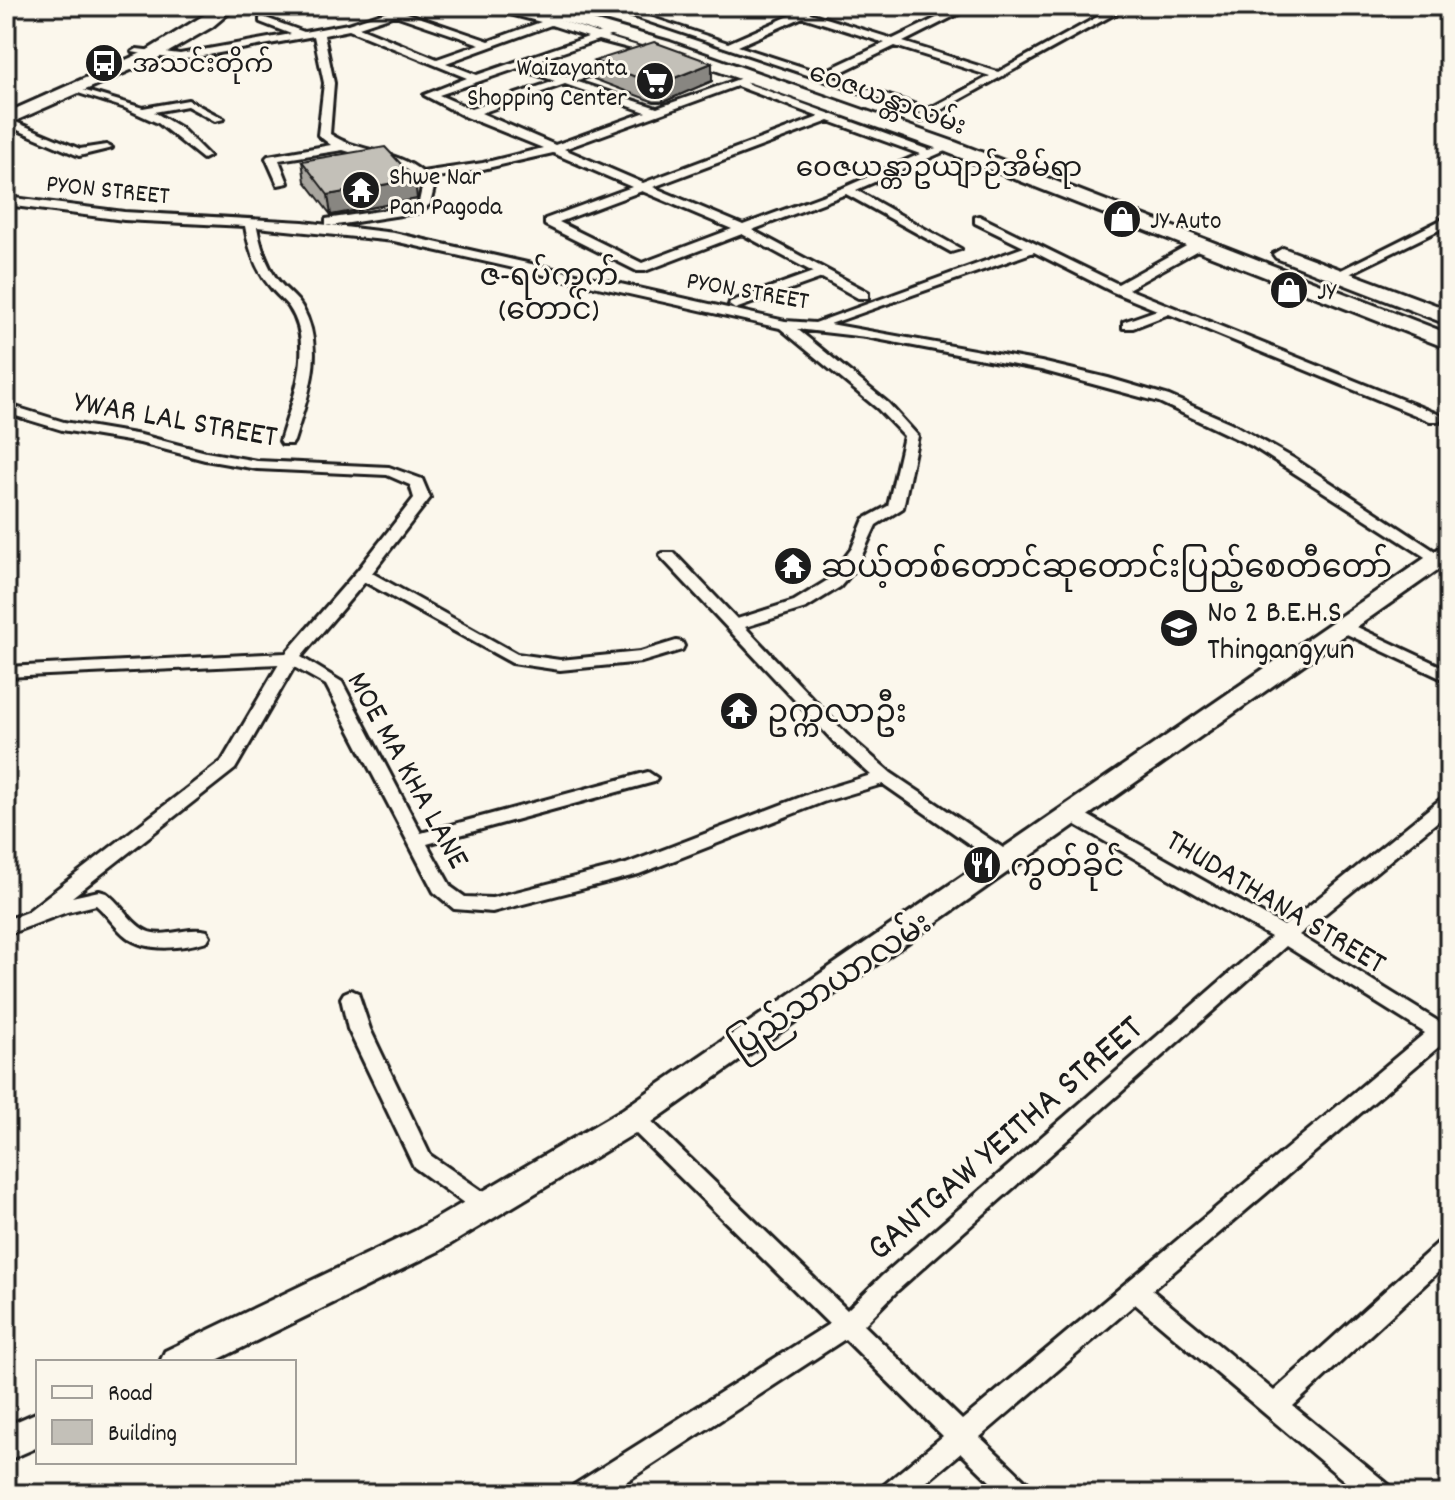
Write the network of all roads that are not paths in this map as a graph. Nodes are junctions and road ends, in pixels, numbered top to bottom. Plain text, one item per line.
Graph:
1 (212, 6) edge
2 (229, 6) edge
3 (412, 6) edge
4 (484, 6) edge
5 (527, 6) edge
6 (779, 6) edge
7 (820, 6) edge
8 (969, 6) edge
9 (1124, 6) edge
10 (658, 10) dead end
11 (941, 10) dead end
12 (395, 12) junction
13 (579, 13) edge
14 (804, 13) junction
15 (953, 14) junction
16 (263, 20) dead end
17 (621, 26) junction
18 (350, 27) junction
19 (318, 33) junction
20 (304, 36) junction
21 (892, 43) junction
22 (489, 44) junction
23 (727, 47) junction
24 (655, 49) junction
25 (144, 53) junction
26 (436, 63) junction
27 (517, 64) junction
28 (998, 75) junction
29 (475, 78) junction
30 (819, 78) junction
31 (745, 80) junction
32 (570, 81) junction
33 (76, 89) junction
34 (34, 102) junction
35 (6, 111) edge
36 (142, 111) junction
37 (657, 112) junction
38 (468, 114) junction
39 (926, 115) junction
40 (829, 117) junction
41 (219, 119) dead end
42 (6, 120) edge
43 (347, 146) junction
44 (106, 148) dead end
45 (554, 149) junction
46 (939, 150) junction
47 (203, 156) dead end
48 (1049, 165) dead end
49 (421, 176) junction
50 (282, 183) dead end
51 (1106, 185) dead end
52 (644, 187) junction
53 (847, 190) junction
54 (1079, 197) junction
55 (6, 201) edge
56 (979, 220) dead end
57 (1449, 220) edge
58 (250, 222) junction
59 (303, 226) junction
60 (743, 230) junction
61 (1201, 243) junction
62 (1265, 247) dead end
63 (1033, 248) junction
64 (955, 249) dead end
65 (823, 273) junction
66 (1337, 275) junction
67 (1118, 289) junction
68 (863, 295) dead end
69 (735, 305) dead end
70 (1168, 310) junction
71 (1449, 318) edge
72 (785, 325) junction
73 (815, 325) junction
74 (1128, 325) dead end
75 (1449, 342) edge
76 (6, 408) edge
77 (1435, 418) dead end
78 (287, 441) dead end
79 (668, 556) dead end
80 (1444, 556) edge
81 (363, 574) junction
82 (1342, 625) junction
83 (732, 626) junction
84 (676, 646) dead end
85 (291, 658) junction
86 (6, 672) edge
87 (1449, 677) edge
88 (885, 777) junction
89 (648, 778) dead end
90 (1445, 811) edge
91 (1073, 815) junction
92 (417, 840) junction
93 (1008, 861) junction
94 (35, 916) junction
95 (6, 928) edge
96 (200, 936) dead end
97 (1285, 936) junction
98 (351, 998) dead end
99 (1445, 1036) edge
100 (634, 1118) junction
101 (487, 1207) junction
102 (1449, 1247) edge
103 (1134, 1289) junction
104 (849, 1324) junction
105 (182, 1360) edge
106 (1274, 1407) junction
107 (36, 1430) edge
108 (963, 1435) junction
109 (6, 1444) edge
110 (583, 1494) edge
111 (893, 1494) edge
112 (1021, 1494) edge
113 (1380, 1494) edge

1 - 25 main road
2 - 25 main road
3 - 12 street
4 - 13 street
5 - 13 main road, ဝေဇယန္တာလမ်း
6 - 14 street
7 - 14 street
8 - 15 street
9 - 28 street
10 - 17 street
11 - 15 street
12 - 18 street
12 - 22 street
13 - 17 main road, ဝေဇယန္တာလမ်း
13 - 17 street
13 - 22 street
14 - 21 street
14 - 23 street
15 - 21 street
16 - 20 street
17 - 23 main road, ဝေဇယန္တာလမ်း
17 - 24 main road, ဝေဇယန္တာလမ်း
17 - 27 street
18 - 19 street
18 - 26 street
19 - 20 street
19 - 43 street
20 - 25 street
21 - 28 street
21 - 30 street
22 - 26 street
23 - 30 main road, ဝေဇယန္တာလမ်း
24 - 31 main road, ဝေဇယန္တာလမ်း
24 - 32 street
25 - 33 main road
25 - 34 main road
26 - 29 street
27 - 29 street
27 - 32 street
28 - 39 street
29 - 38 street
30 - 39 main road, ဝေဇယန္တာလမ်း
31 - 37 street
31 - 40 street
31 - 46 main road, ဝေဇယန္တာလမ်း
32 - 37 street
32 - 38 street
33 - 34 main road
33 - 36 street
34 - 35 main road
34 - 42 main road
36 - 41 street
36 - 47 street
37 - 45 street
38 - 45 street
39 - 48 main road, ဝေဇယန္တာလမ်း
40 - 46 street
40 - 52 street
42 - 44 street
43 - 49 street
43 - 50 street
45 - 49 street
45 - 52 street
46 - 53 street
46 - 54 main road, ဝေဇယန္တာလမ်း
49 - 59 street
51 - 54 main road
52 - 60 street
52 - 60 street
53 - 60 street
53 - 64 street
54 - 61 main road, ဝေဇယန္တာလမ်း
55 - 58 street, PYON STREET
56 - 63 street
57 - 66 street
58 - 59 street, PYON STREET
58 - 78 street
59 - 72 street, PYON STREET
60 - 65 street
61 - 67 street
61 - 75 main road, ဝေဇယန္တာလမ်း
62 - 66 main road
63 - 67 street
63 - 73 street
65 - 68 street
65 - 69 street
66 - 71 main road
67 - 70 street
70 - 74 street
70 - 77 street
72 - 73 street, PYON STREET
72 - 83 street
73 - 80 street, PYON STREET
76 - 81 street, YWAR LAL STREET
79 - 83 street
80 - 82 street, ပြည်သာယာလမ်း
81 - 84 street
81 - 85 street
82 - 87 street
82 - 91 street, ပြည်သာယာလမ်း
83 - 88 street
85 - 86 street
85 - 92 street, MOE MA KHA LANE
85 - 94 street
88 - 92 street, MOE MA KHA LANE
88 - 93 street
89 - 92 street
90 - 97 street, GANTGAW YEITHA STREET
91 - 93 street, ပြည်သာယာလမ်း
91 - 97 street, THUDATHANA STREET
93 - 100 street, ပြည်သာယာလမ်း
94 - 95 street
94 - 96 street
97 - 99 street, THUDATHANA STREET
97 - 104 street, GANTGAW YEITHA STREET
98 - 101 street
99 - 103 street
100 - 101 street, ပြည်သာယာလမ်း
100 - 104 street
101 - 105 street, ပြည်သာယာလမ်း
102 - 106 street
103 - 106 street
103 - 108 street
104 - 108 street
104 - 110 street, GANTGAW YEITHA STREET
106 - 113 street
107 - 109 street
108 - 111 street
108 - 112 street

